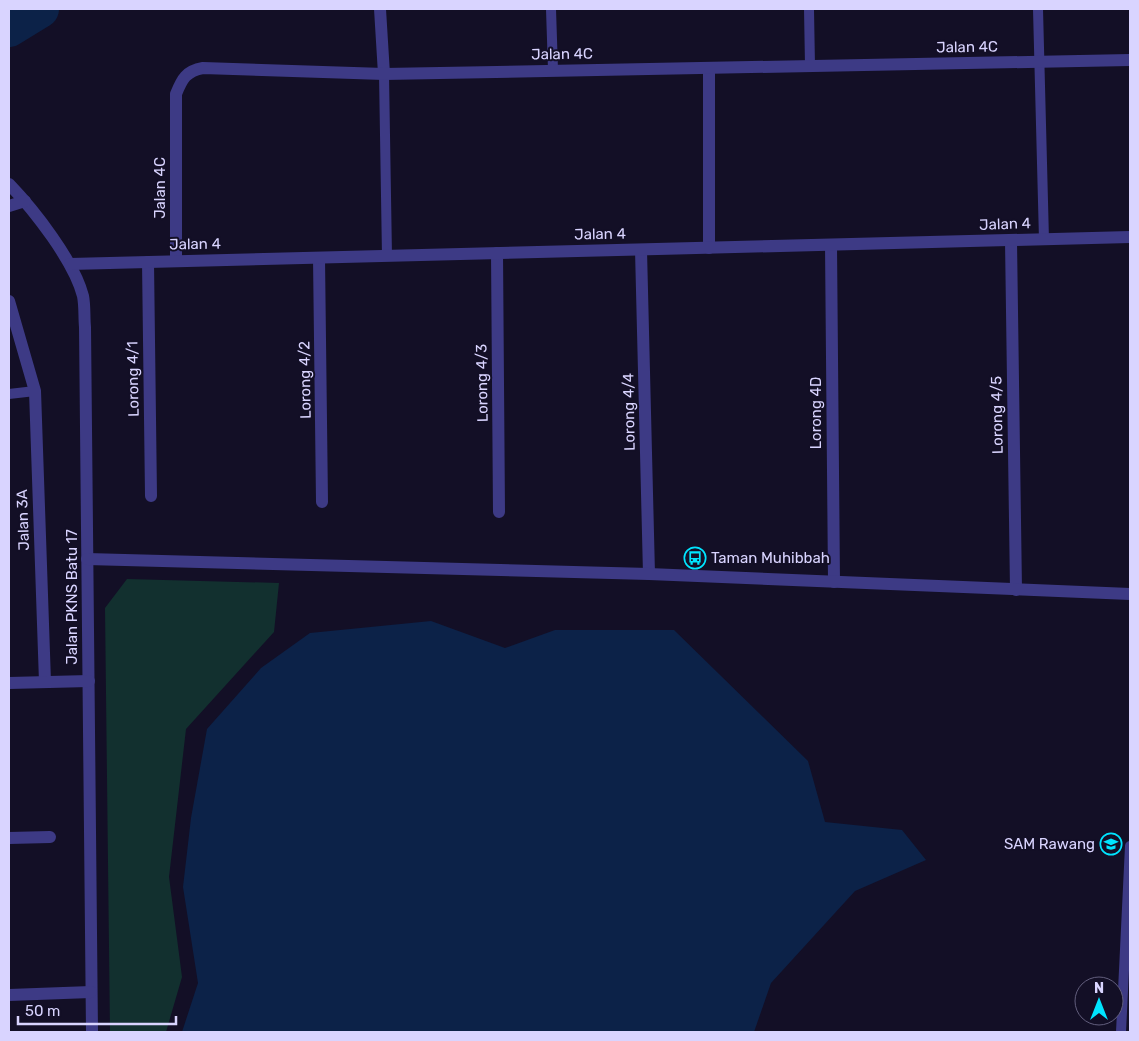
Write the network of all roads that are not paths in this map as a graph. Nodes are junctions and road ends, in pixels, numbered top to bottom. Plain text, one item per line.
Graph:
1 (380, 9) edge
2 (551, 9) edge
3 (809, 9) edge
4 (1038, 9) edge
5 (1130, 60) edge
6 (1039, 62) junction
7 (810, 66) junction
8 (709, 68) junction
9 (553, 70) junction
10 (384, 74) junction
11 (9, 184) edge
12 (25, 201) junction
13 (9, 206) edge
14 (1130, 238) edge
15 (1044, 240) junction
16 (1011, 241) junction
17 (831, 245) junction
18 (709, 248) junction
19 (641, 250) junction
20 (497, 253) junction
21 (387, 256) junction
22 (320, 258) junction
23 (176, 261) junction
24 (148, 262) junction
25 (70, 264) junction
26 (9, 301) edge
27 (35, 391) junction
28 (9, 394) edge
29 (151, 496) dead end
30 (322, 502) dead end
31 (499, 512) dead end
32 (88, 559) junction
33 (649, 574) junction
34 (834, 582) junction
35 (1016, 590) junction
36 (1130, 594) edge
37 (88, 681) junction
38 (9, 682) edge
39 (46, 682) junction
40 (9, 838) edge
41 (50, 838) dead end
42 (1130, 846) edge
43 (91, 992) junction
44 (9, 995) edge
45 (92, 1032) edge
46 (1121, 1032) edge

1 - 10 street
2 - 9 lane
3 - 7 lane
4 - 6 lane
5 - 6 street, Jalan 4C
6 - 7 street, Jalan 4C
6 - 15 lane
7 - 8 street, Jalan 4C
8 - 9 street, Jalan 4C
8 - 18 street
9 - 10 street, Jalan 4C
10 - 21 lane
10 - 23 street, Jalan 4C
11 - 12 street, Jalan PKNS Batu 17
12 - 13 street
12 - 25 street, Jalan PKNS Batu 17
14 - 15 street, Jalan 4
15 - 16 street, Jalan 4
16 - 17 street, Jalan 4
16 - 35 street, Lorong 4/5
17 - 18 street, Jalan 4
17 - 34 street, Lorong 4D
18 - 19 street, Jalan 4
19 - 20 street, Jalan 4
19 - 33 street, Lorong 4/4
20 - 21 street, Jalan 4
20 - 31 street, Lorong 4/3
21 - 22 street, Jalan 4
22 - 23 street, Jalan 4
22 - 30 street, Lorong 4/2
23 - 24 street, Jalan 4
24 - 25 street, Jalan 4
24 - 29 street, Lorong 4/1
25 - 32 street, Jalan PKNS Batu 17
26 - 27 street, Jalan 3A
27 - 28 lane
27 - 39 street, Jalan 3A
32 - 33 street
32 - 37 street, Jalan PKNS Batu 17
33 - 34 street
34 - 35 street
35 - 36 street
37 - 39 street
37 - 43 street, Jalan PKNS Batu 17
38 - 39 street
40 - 41 street
42 - 46 lane
43 - 44 street
43 - 45 street, Jalan PKNS Batu 17

